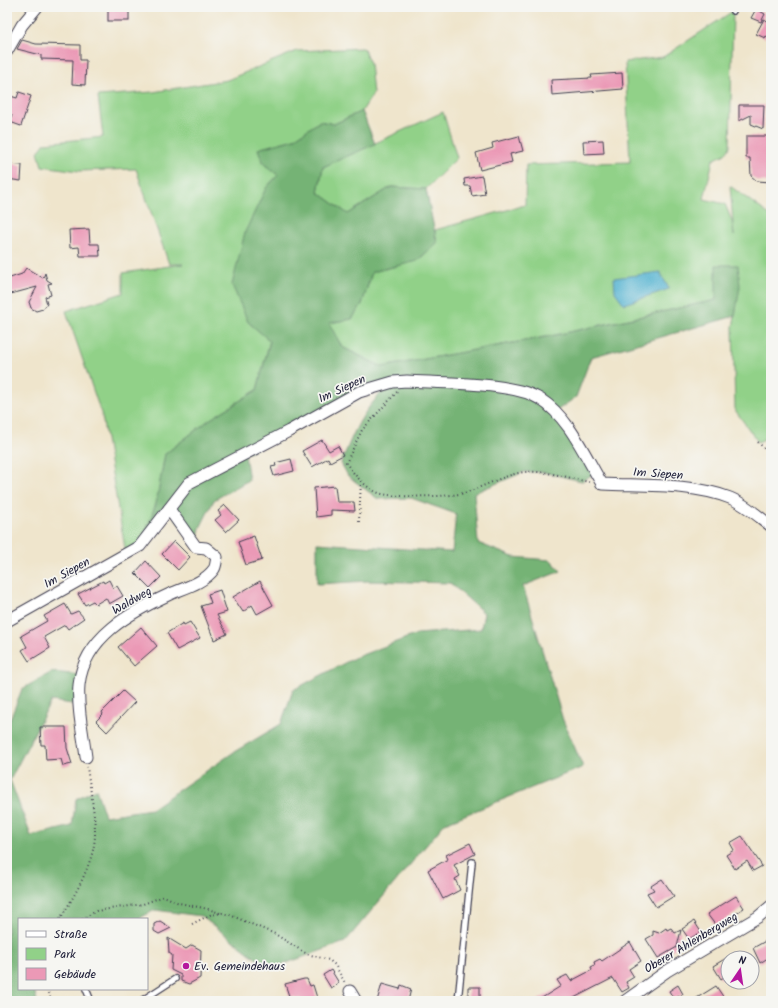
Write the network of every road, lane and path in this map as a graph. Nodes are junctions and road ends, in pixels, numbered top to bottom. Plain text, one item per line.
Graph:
1 (36, 7) edge
2 (7, 50) edge
3 (407, 381) junction
4 (758, 442) dead end
5 (771, 456) edge
6 (361, 481) junction
7 (602, 484) junction
8 (169, 509) junction
9 (359, 522) dead end
10 (771, 526) edge
11 (7, 621) edge
12 (86, 757) joint
13 (472, 862) dead end
14 (771, 906) edge
15 (221, 913) junction
16 (61, 918) edge
17 (84, 918) edge
18 (192, 924) dead end
19 (176, 979) dead end
20 (48, 990) edge
21 (86, 990) edge
22 (350, 991) joint
23 (51, 1001) edge
24 (91, 1001) edge
25 (141, 1001) edge
26 (356, 1001) edge
27 (458, 1001) edge
28 (625, 1001) edge

1 - 2 street
3 - 6 path
3 - 7 street, Im Siepen
3 - 8 street, Im Siepen
4 - 5 path
6 - 7 path
6 - 9 path
7 - 10 street, Im Siepen
8 - 11 street, Im Siepen
8 - 12 street, Waldweg
12 - 16 path
13 - 27 lane
14 - 28 street, Oberer Ahlenbergweg
15 - 17 path
15 - 18 path
15 - 22 path
19 - 25 lane
20 - 23 path
21 - 24 lane
22 - 26 street

